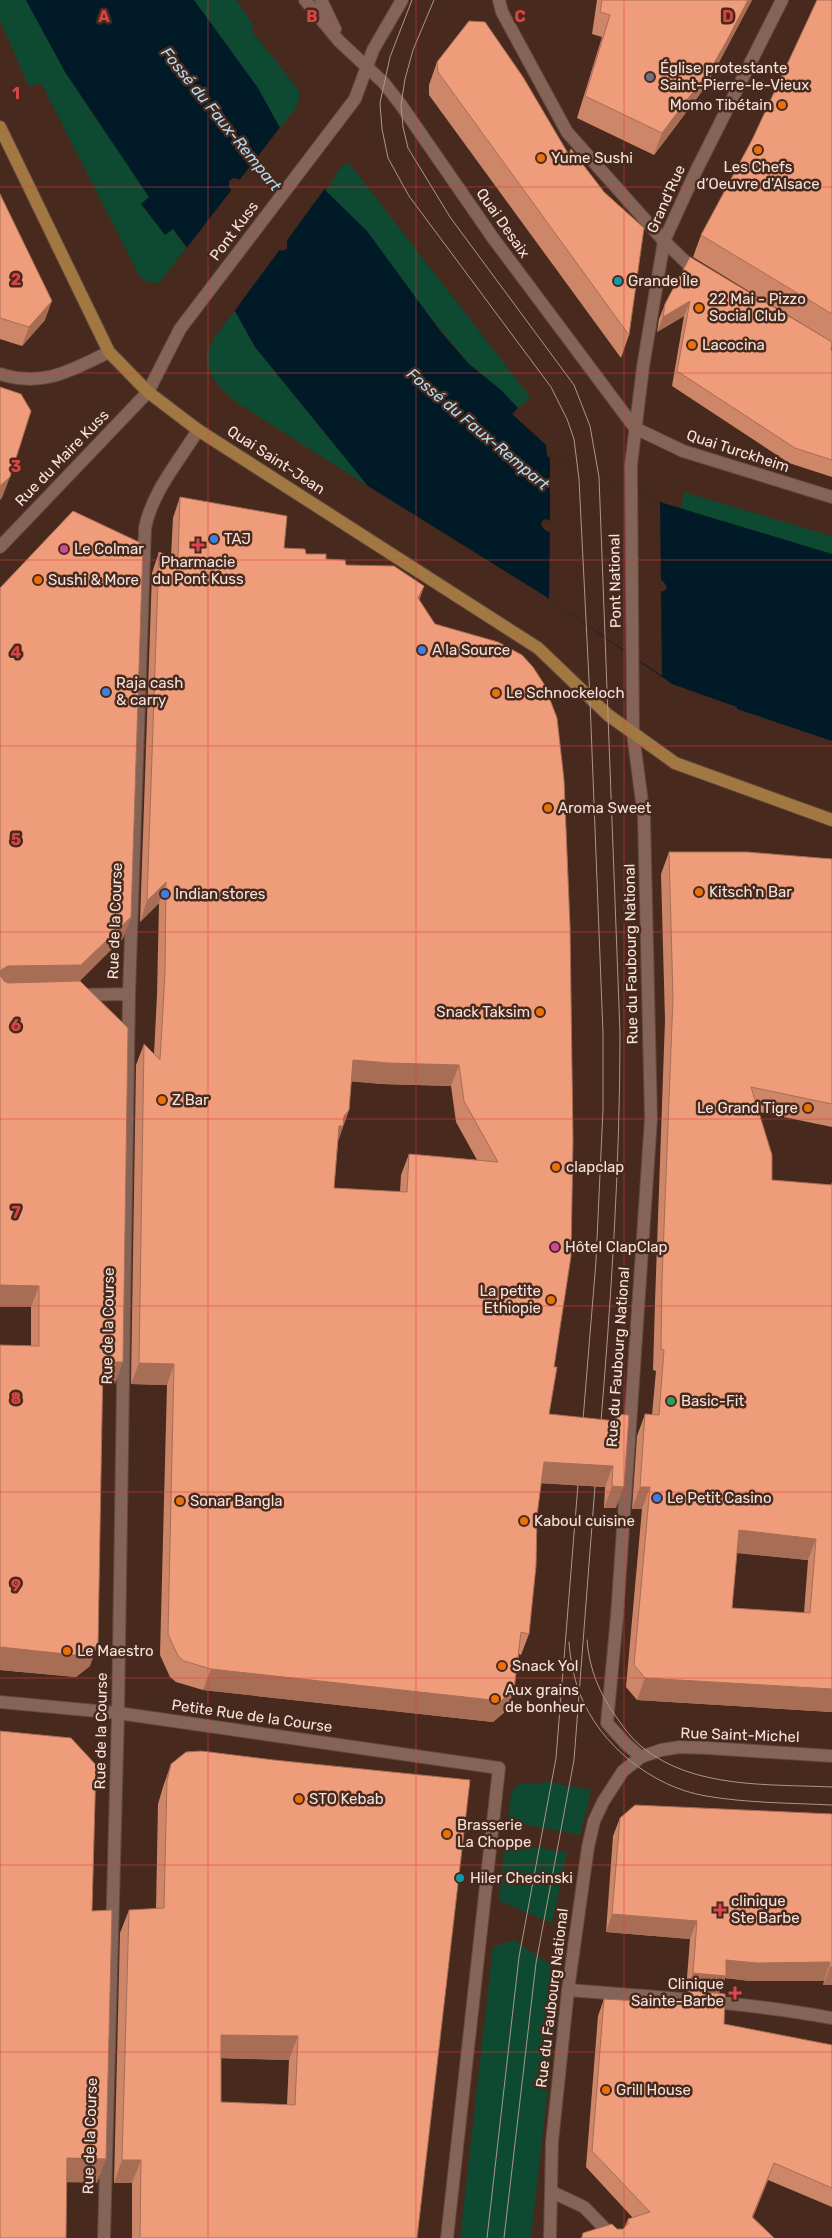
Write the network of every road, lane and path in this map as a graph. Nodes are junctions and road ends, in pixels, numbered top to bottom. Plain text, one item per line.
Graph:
1 (306, 0) edge
2 (321, 0) edge
3 (402, 0) edge
4 (499, 0) edge
5 (782, 0) edge
6 (339, 41) junction
7 (367, 68) junction
8 (0, 127) edge
9 (664, 242) junction
10 (715, 281) edge
11 (109, 352) junction
12 (0, 374) edge
13 (148, 392) junction
14 (635, 428) junction
15 (198, 430) junction
16 (832, 497) edge
17 (0, 546) edge
18 (633, 734) junction
19 (832, 820) edge
20 (129, 994) junction
21 (64, 995) edge
22 (0, 1702) edge
23 (118, 1713) junction
24 (832, 1756) edge
25 (641, 1757) junction
26 (623, 1771) joint
27 (568, 1990) junction
28 (832, 2018) edge
29 (552, 2192) junction
30 (104, 2238) edge
31 (447, 2238) edge
32 (550, 2238) edge
33 (614, 2238) edge

1 - 6 street, Quai Desaix
2 - 6 street, Quai Desaix
3 - 7 street, Pont Kuss
4 - 9 street
5 - 9 street, Grand'Rue
6 - 7 street, Quai Desaix
7 - 13 street, Pont Kuss
7 - 14 street, Quai Desaix
8 - 11 street, Quai Saint-Jean
9 - 10 street
9 - 14 street, Grand'Rue
11 - 12 street
11 - 13 street, Quai Saint-Jean
13 - 15 street, Quai Saint-Jean
13 - 17 street, Rue du Maire Kuss
14 - 16 street, Quai Turckheim
14 - 18 street, Pont National
15 - 18 street, Quai Saint-Jean
15 - 20 street, Rue de la Course
18 - 19 street, Quai Saint-Jean
18 - 25 street, Rue du Faubourg National
20 - 21 street
20 - 23 street, Rue de la Course
22 - 23 street, Petite Rue de la Course
23 - 30 street, Rue de la Course
23 - 31 street, Petite Rue de la Course
24 - 25 street, Rue Saint-Michel
25 - 26 street, Rue Saint-Michel
26 - 27 street, Rue du Faubourg National
27 - 28 street
27 - 29 street, Rue du Faubourg National
29 - 32 street, Rue du Faubourg National
29 - 33 street

